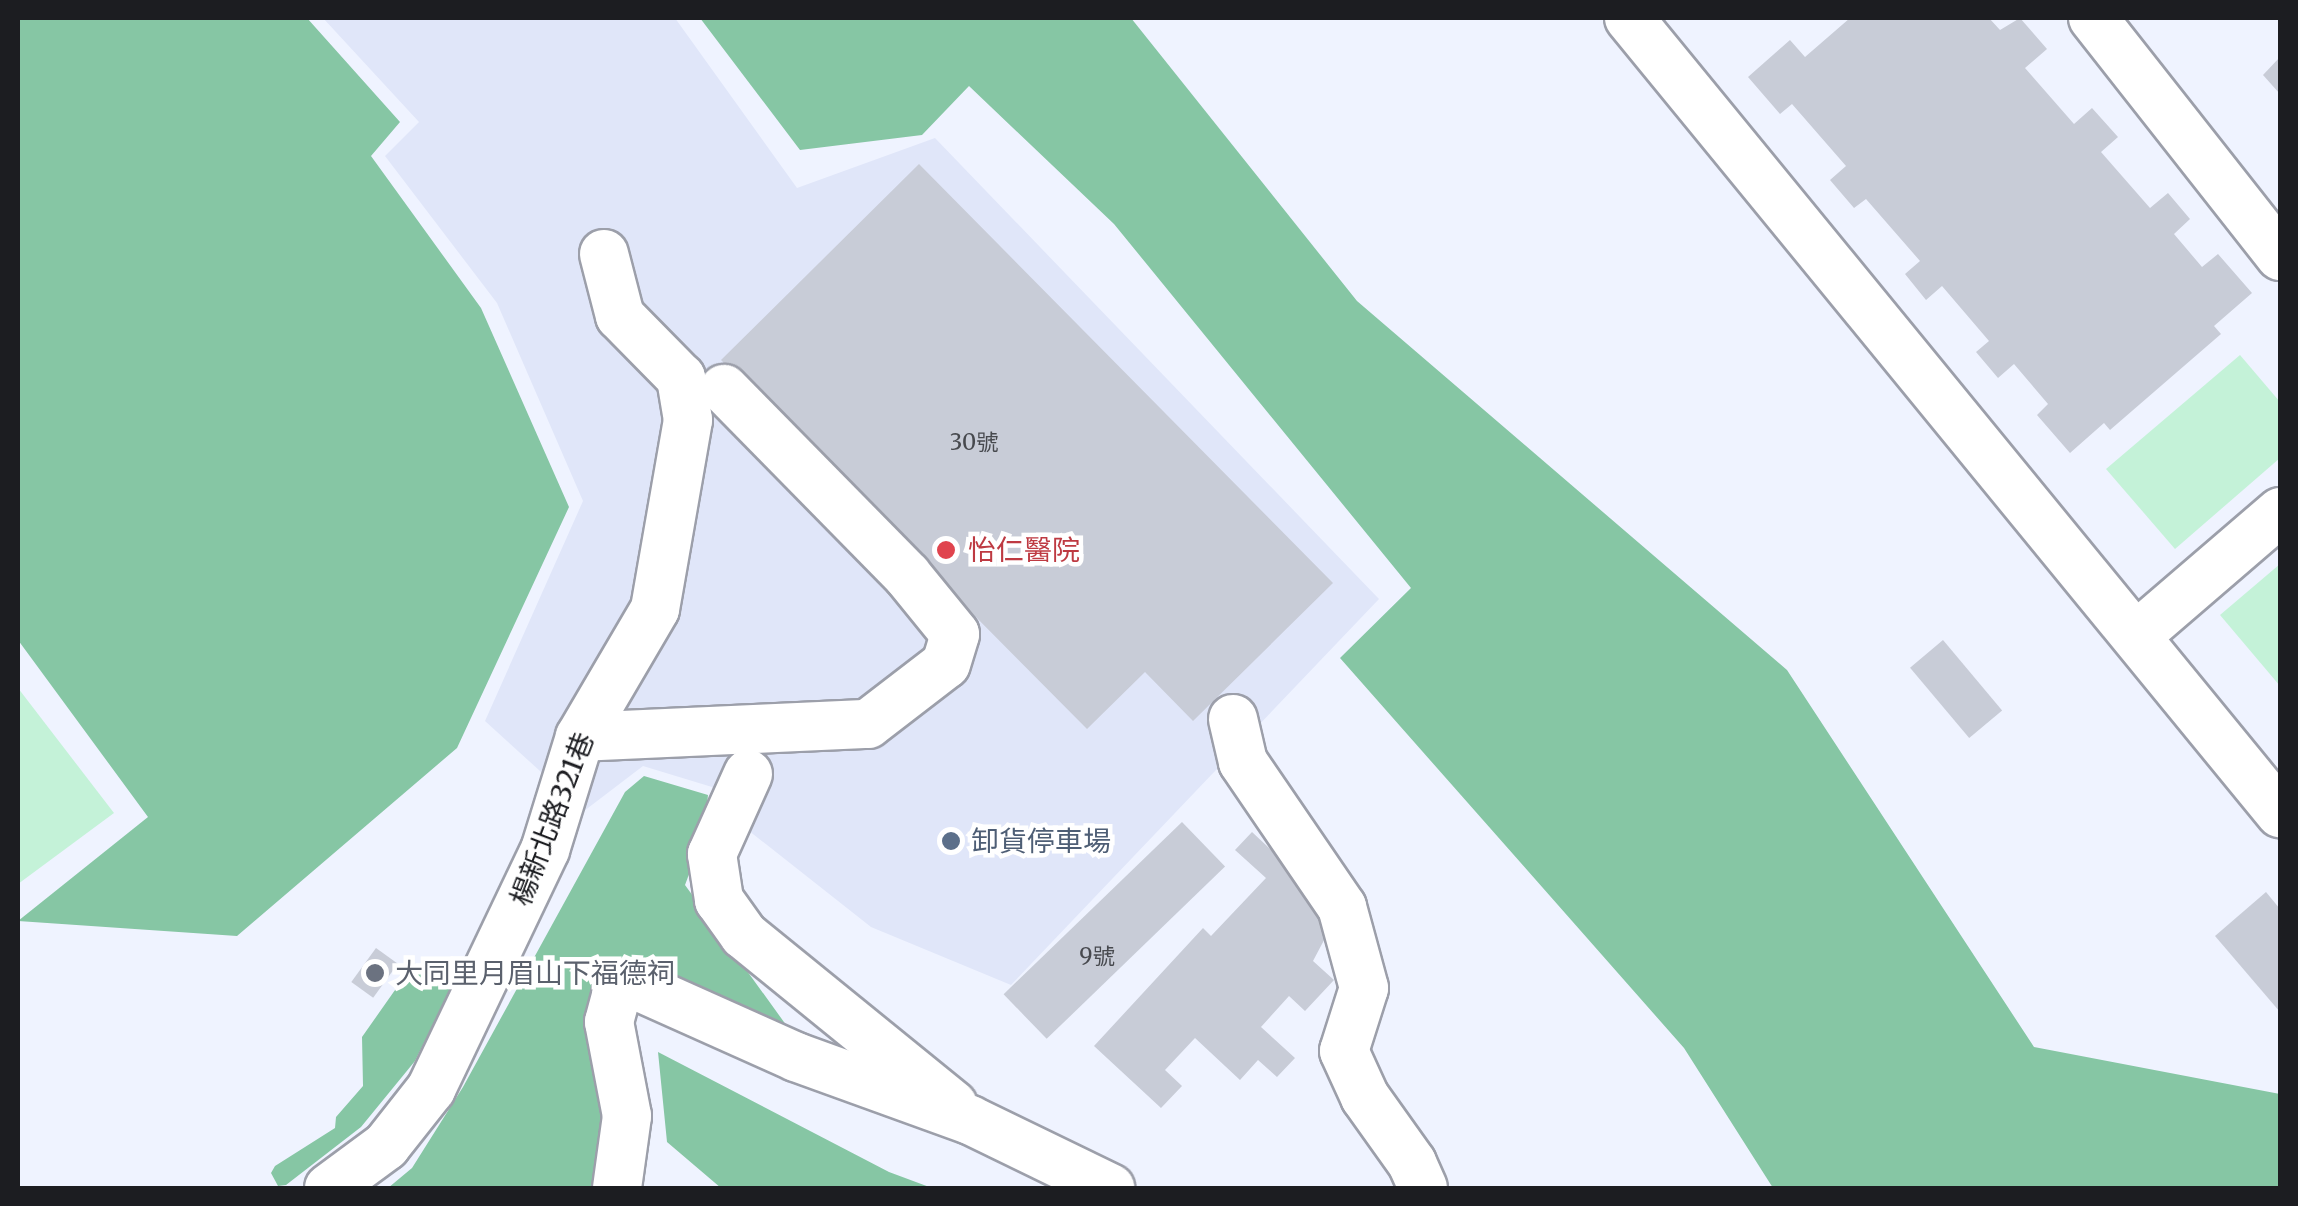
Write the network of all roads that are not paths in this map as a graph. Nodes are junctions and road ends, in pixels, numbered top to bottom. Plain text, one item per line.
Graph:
1 (1629, 18) edge
2 (2092, 18) edge
3 (604, 254) dead end
4 (2280, 256) edge
5 (724, 389) dead end
6 (2280, 512) edge
7 (2136, 636) junction
8 (1234, 719) dead end
9 (580, 737) junction
10 (748, 774) dead end
11 (2280, 813) edge
12 (970, 1120) junction
13 (329, 1188) edge
14 (617, 1188) edge
15 (1110, 1188) edge
16 (1423, 1188) edge

1 - 7 street
2 - 4 street
3 - 9 street, 楊新北路321巷
5 - 9 street
6 - 7 street
7 - 11 street
8 - 16 street
9 - 13 street, 楊新北路321巷
10 - 12 street
12 - 14 street
12 - 15 street

